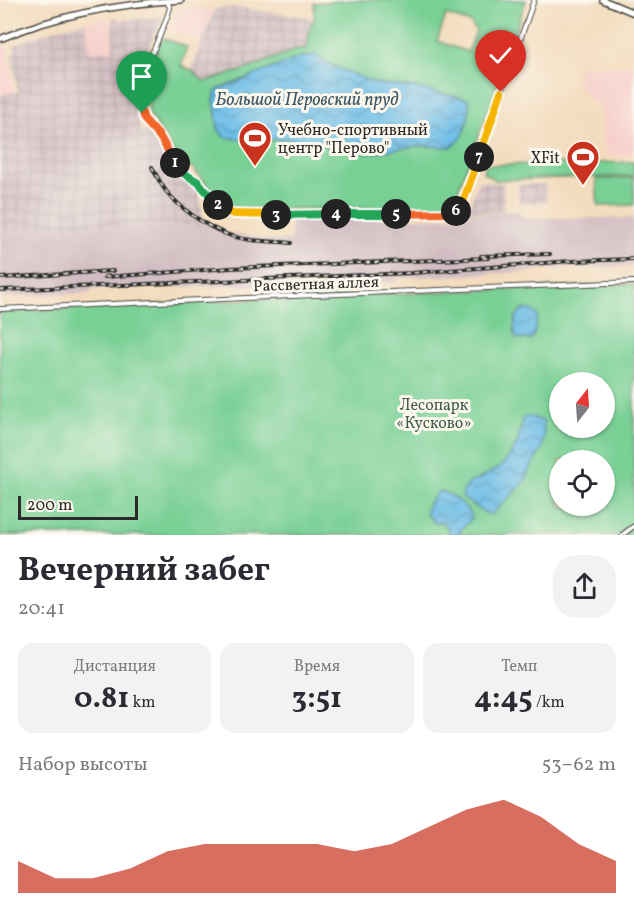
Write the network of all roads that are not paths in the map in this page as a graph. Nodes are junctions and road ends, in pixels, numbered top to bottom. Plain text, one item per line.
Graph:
1 (181, 0) edge
2 (534, 0) edge
3 (603, 0) edge
4 (167, 1) edge
5 (634, 13) edge
6 (0, 39) edge
7 (634, 282) edge
8 (0, 309) edge
9 (634, 526) edge
10 (621, 535) edge

1 - 4 street
2 - 4 street
3 - 5 street
4 - 6 street
7 - 8 street, Рассветная аллея
9 - 10 street

